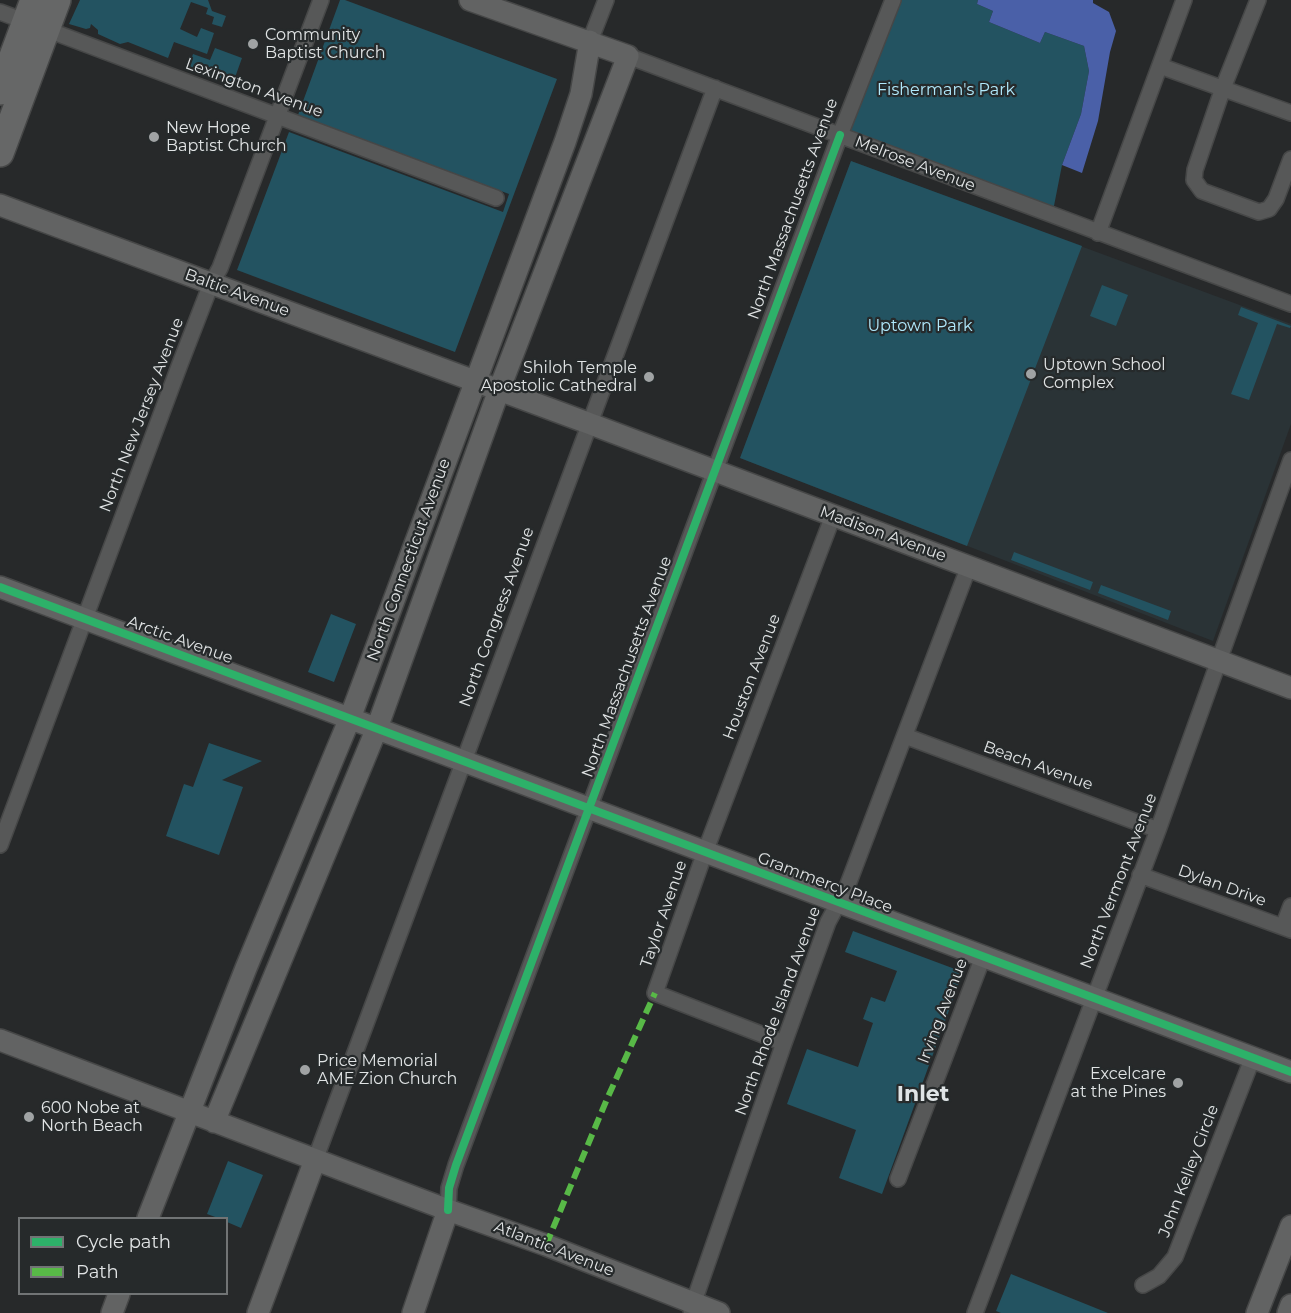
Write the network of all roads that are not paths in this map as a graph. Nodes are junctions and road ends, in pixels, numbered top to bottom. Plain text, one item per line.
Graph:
1 (57, 0) edge
2 (321, 0) edge
3 (470, 0) edge
4 (606, 0) edge
5 (893, 0) edge
6 (1184, 0) edge
7 (1258, 0) edge
8 (0, 12) edge
9 (35, 17) edge
10 (590, 41) junction
11 (628, 56) junction
12 (1160, 66) junction
13 (715, 88) junction
14 (1223, 88) junction
15 (0, 91) edge
16 (1291, 113) edge
17 (277, 116) junction
18 (840, 135) junction
19 (0, 153) edge
20 (1291, 159) edge
21 (496, 198) dead end
22 (0, 205) edge
23 (1098, 233) junction
24 (211, 284) junction
25 (1291, 304) edge
26 (474, 382) junction
27 (499, 390) junction
28 (588, 423) junction
29 (1291, 460) edge
30 (715, 471) junction
31 (833, 516) junction
32 (969, 566) junction
33 (0, 587) edge
34 (84, 619) junction
35 (1218, 660) junction
36 (1291, 688) edge
37 (350, 718) junction
38 (377, 728) junction
39 (905, 736) junction
40 (463, 759) junction
41 (589, 808) junction
42 (1158, 830) junction
43 (0, 845) edge
44 (705, 852) junction
45 (1140, 875) junction
46 (838, 901) junction
47 (1291, 906) edge
48 (1287, 928) edge
49 (982, 957) junction
50 (1094, 998) junction
51 (0, 1040) edge
52 (783, 1043) junction
53 (1252, 1057) junction
54 (1291, 1071) edge
55 (189, 1111) junction
56 (214, 1122) junction
57 (315, 1160) junction
58 (898, 1179) dead end
59 (448, 1210) junction
60 (148, 1217) edge
61 (1291, 1226) edge
62 (1143, 1286) dead end
63 (118, 1295) edge
64 (1291, 1305) edge
65 (692, 1308) edge
66 (112, 1313) edge
67 (258, 1313) edge
68 (413, 1313) edge
69 (719, 1313) edge
70 (975, 1313) edge
71 (1257, 1313) edge
72 (1288, 1313) edge

1 - 9 highway
2 - 17 street, North New Jersey Avenue
3 - 10 street, Melrose Avenue
4 - 10 street, North Connecticut Avenue
5 - 18 street, North Massachusetts Avenue
6 - 12 street
7 - 14 street
8 - 9 street, Lexington Avenue
9 - 15 highway
9 - 17 street, Lexington Avenue
9 - 19 highway
10 - 11 street, Melrose Avenue
10 - 26 street, North Connecticut Avenue
11 - 13 street, Melrose Avenue
11 - 27 street, North Connecticut Avenue
12 - 14 street
12 - 23 street
13 - 18 street, Melrose Avenue
13 - 28 street, North Congress Avenue
14 - 16 street
14 - 20 street
17 - 21 street, Lexington Avenue
17 - 24 street, North New Jersey Avenue
18 - 23 street, Melrose Avenue
18 - 30 street, North Massachusetts Avenue
22 - 24 street, Baltic Avenue
23 - 25 street, Melrose Avenue
24 - 26 street, Baltic Avenue
24 - 34 street, North New Jersey Avenue
26 - 27 street, Madison Avenue
26 - 37 street, North Connecticut Avenue
27 - 28 street, Madison Avenue
27 - 38 street, North Connecticut Avenue
28 - 30 street, Madison Avenue
28 - 40 street, North Congress Avenue
29 - 35 street, North Vermont Avenue
30 - 31 street, Madison Avenue
30 - 41 street, North Massachusetts Avenue
31 - 32 street, Madison Avenue
31 - 44 street, Houston Avenue
32 - 35 street, Madison Avenue
32 - 39 street, North Rhode Island Avenue
33 - 34 street, Arctic Avenue
34 - 37 street, Arctic Avenue
34 - 43 street, North New Jersey Avenue
35 - 36 street, Madison Avenue
35 - 42 street, North Vermont Avenue
37 - 38 street, Grammercy Place
37 - 55 street, North Connecticut Avenue
38 - 40 street, Grammercy Place
38 - 56 street, North Connecticut Avenue
39 - 42 street, Beach Avenue
39 - 46 street, North Rhode Island Avenue
40 - 41 street, Grammercy Place
40 - 57 street, North Congress Avenue
41 - 44 street, Grammercy Place
41 - 59 street, North Massachusetts Avenue
42 - 45 street, North Vermont Avenue
44 - 46 street, Grammercy Place
44 - 52 street, Taylor Avenue
45 - 48 street, Dylan Drive
45 - 50 street, North Vermont Avenue
46 - 49 street, Grammercy Place
46 - 52 street, North Rhode Island Avenue
47 - 48 street
49 - 50 street, Grammercy Place
49 - 58 street, Irving Avenue
50 - 53 street, Grammercy Place
50 - 70 street, North Vermont Avenue
51 - 55 street, Atlantic Avenue
52 - 65 street, North Rhode Island Avenue
53 - 54 street, Grammercy Place
53 - 62 street, John Kelley Circle
55 - 56 street, Atlantic Avenue
55 - 60 street, North Connecticut Avenue
56 - 57 street, Atlantic Avenue
57 - 59 street, Atlantic Avenue
57 - 67 street
59 - 65 street, Atlantic Avenue
59 - 68 street
61 - 71 street
63 - 66 street
64 - 72 street
65 - 69 street, Atlantic Avenue

